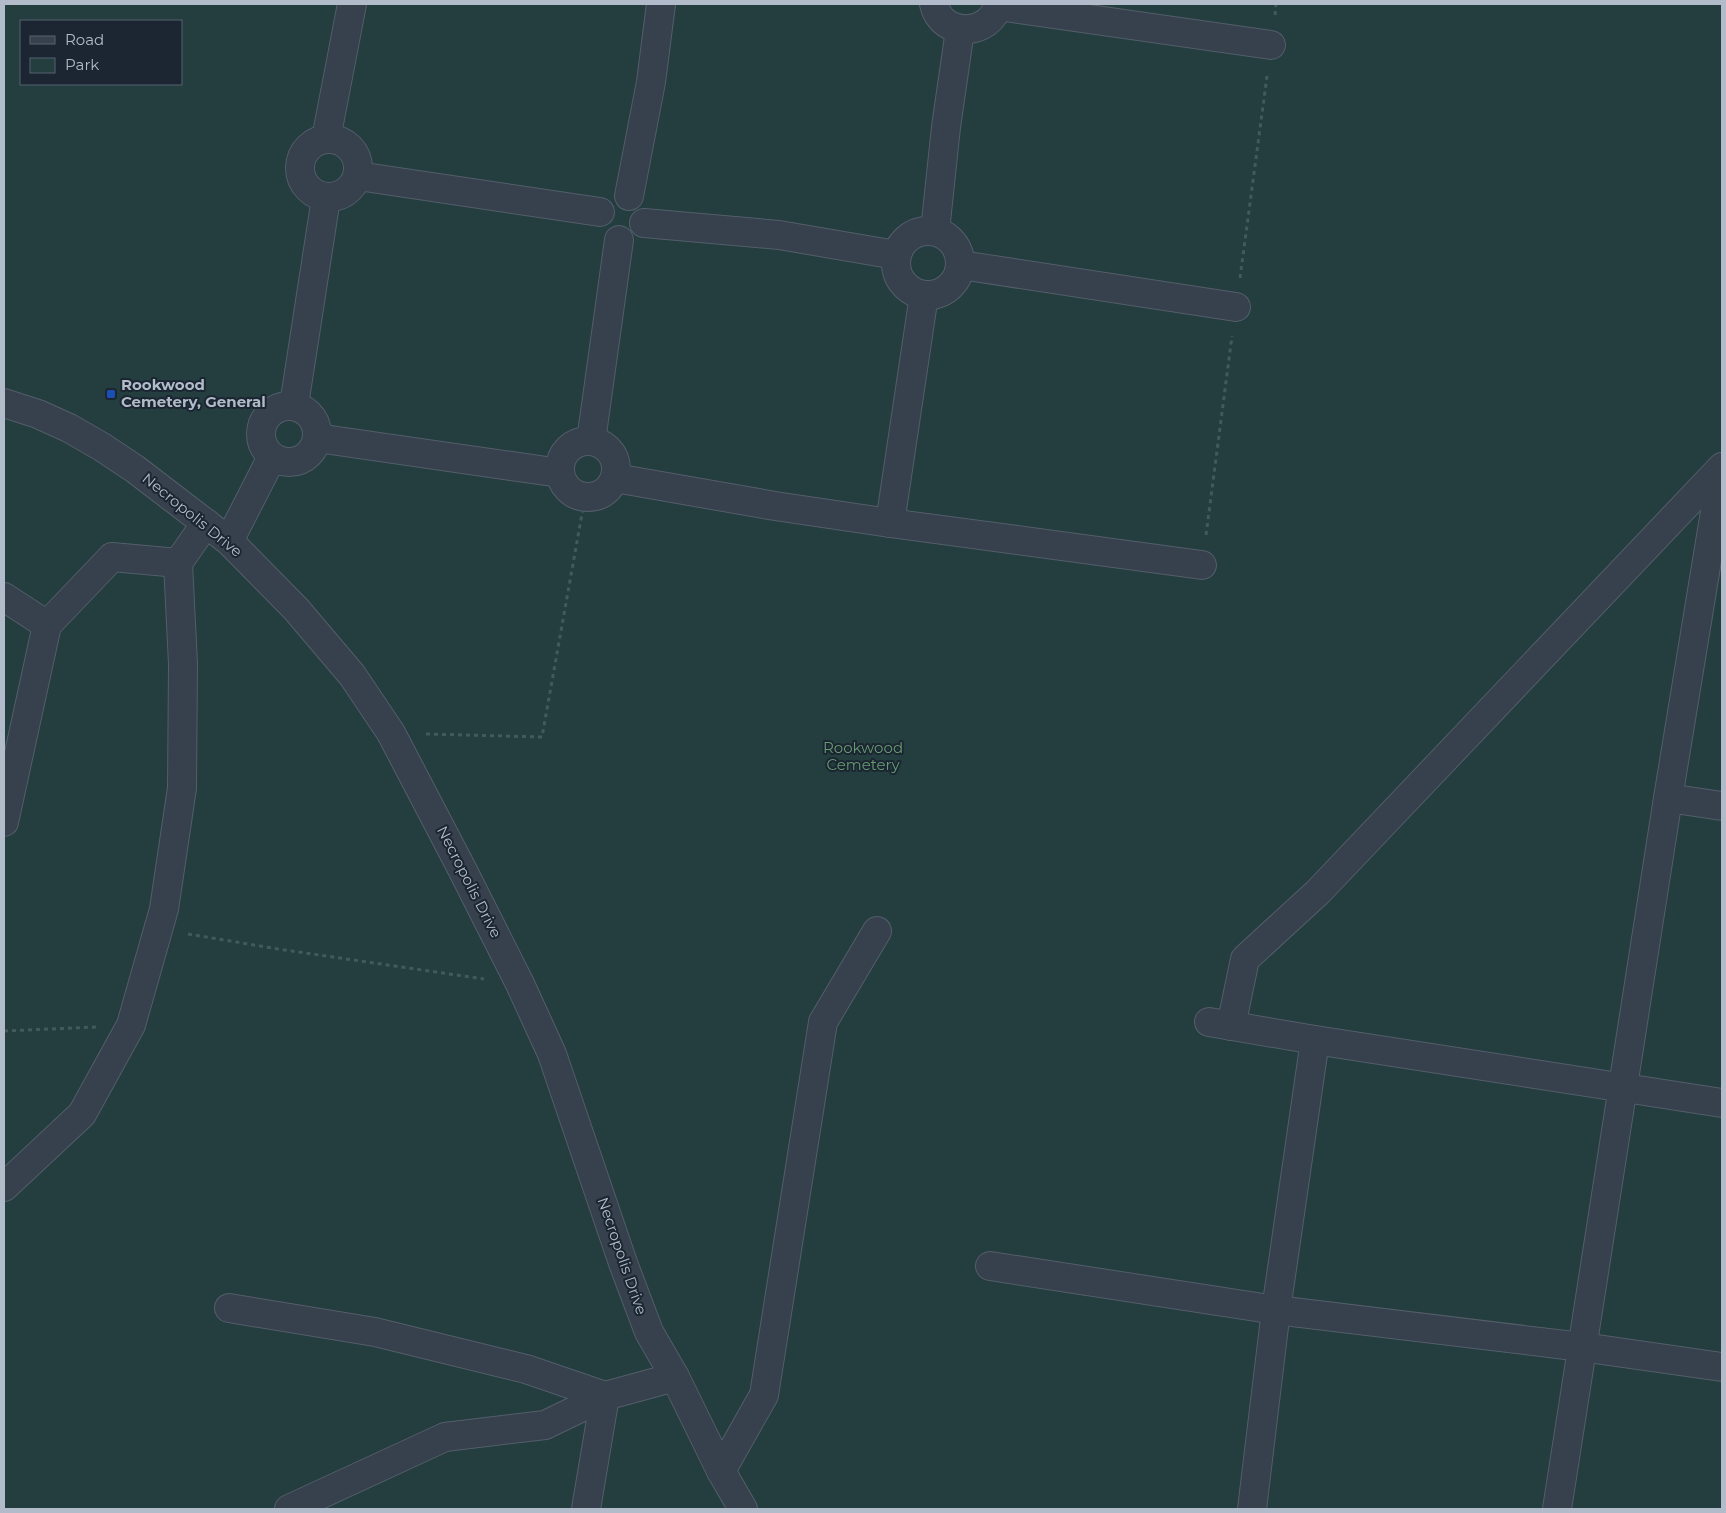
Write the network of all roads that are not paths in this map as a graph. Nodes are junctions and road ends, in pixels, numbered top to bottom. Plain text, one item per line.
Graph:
1 (352, 4) edge
2 (661, 4) edge
3 (934, 4) edge
4 (998, 5) edge
5 (960, 30) junction
6 (1271, 45) dead end
7 (326, 139) junction
8 (358, 176) junction
9 (630, 196) junction
10 (326, 198) junction
11 (600, 212) junction
12 (644, 223) junction
13 (935, 231) junction
14 (619, 240) junction
15 (896, 255) junction
16 (961, 266) junction
17 (924, 295) junction
18 (1236, 307) dead end
19 (4, 403) edge
20 (294, 405) junction
21 (317, 438) junction
22 (591, 441) junction
23 (272, 457) junction
24 (1722, 468) edge
25 (560, 473) junction
26 (614, 478) junction
27 (1718, 521) edge
28 (206, 523) junction
29 (890, 523) junction
30 (229, 541) junction
31 (178, 563) junction
32 (1202, 565) dead end
33 (4, 597) edge
34 (47, 625) junction
35 (1668, 798) junction
36 (1722, 806) edge
37 (4, 822) edge
38 (877, 931) dead end
39 (1315, 1040) junction
40 (1623, 1088) junction
41 (1722, 1102) edge
42 (4, 1187) edge
43 (990, 1266) dead end
44 (229, 1308) dead end
45 (1276, 1310) junction
46 (1582, 1347) junction
47 (1722, 1367) edge
48 (675, 1377) junction
49 (605, 1396) junction
50 (721, 1471) junction
51 (289, 1509) edge
52 (586, 1509) edge
53 (743, 1509) edge
54 (1252, 1509) edge
55 (1557, 1509) edge

1 - 7 street
2 - 9 street
3 - 5 street
4 - 5 street
4 - 6 street
5 - 13 street
7 - 8 street
7 - 10 street
8 - 10 street
8 - 11 street
9 - 11 street
9 - 12 street
10 - 20 street
11 - 14 street
12 - 14 street
12 - 15 street
13 - 15 street
13 - 16 street
14 - 22 street
15 - 17 street
16 - 17 street
16 - 18 street
17 - 29 street
19 - 28 street, Necropolis Drive
20 - 21 street
20 - 23 street
21 - 23 street
21 - 25 street
22 - 25 street
22 - 26 street
23 - 30 street
24 - 27 street
24 - 39 street
25 - 26 street
26 - 29 street
27 - 35 street
28 - 30 street, Necropolis Drive
28 - 31 street
29 - 32 street
30 - 48 street, Necropolis Drive
31 - 34 street
31 - 42 street
33 - 34 street
34 - 37 street
35 - 36 street
35 - 40 street
38 - 50 street
39 - 40 street
39 - 45 street
40 - 41 street
40 - 46 street
43 - 45 street
44 - 49 street
45 - 46 street
45 - 54 street
46 - 47 street
46 - 55 street
48 - 49 street
48 - 50 street, Necropolis Drive
49 - 51 street
49 - 52 street
50 - 53 street, Necropolis Drive

